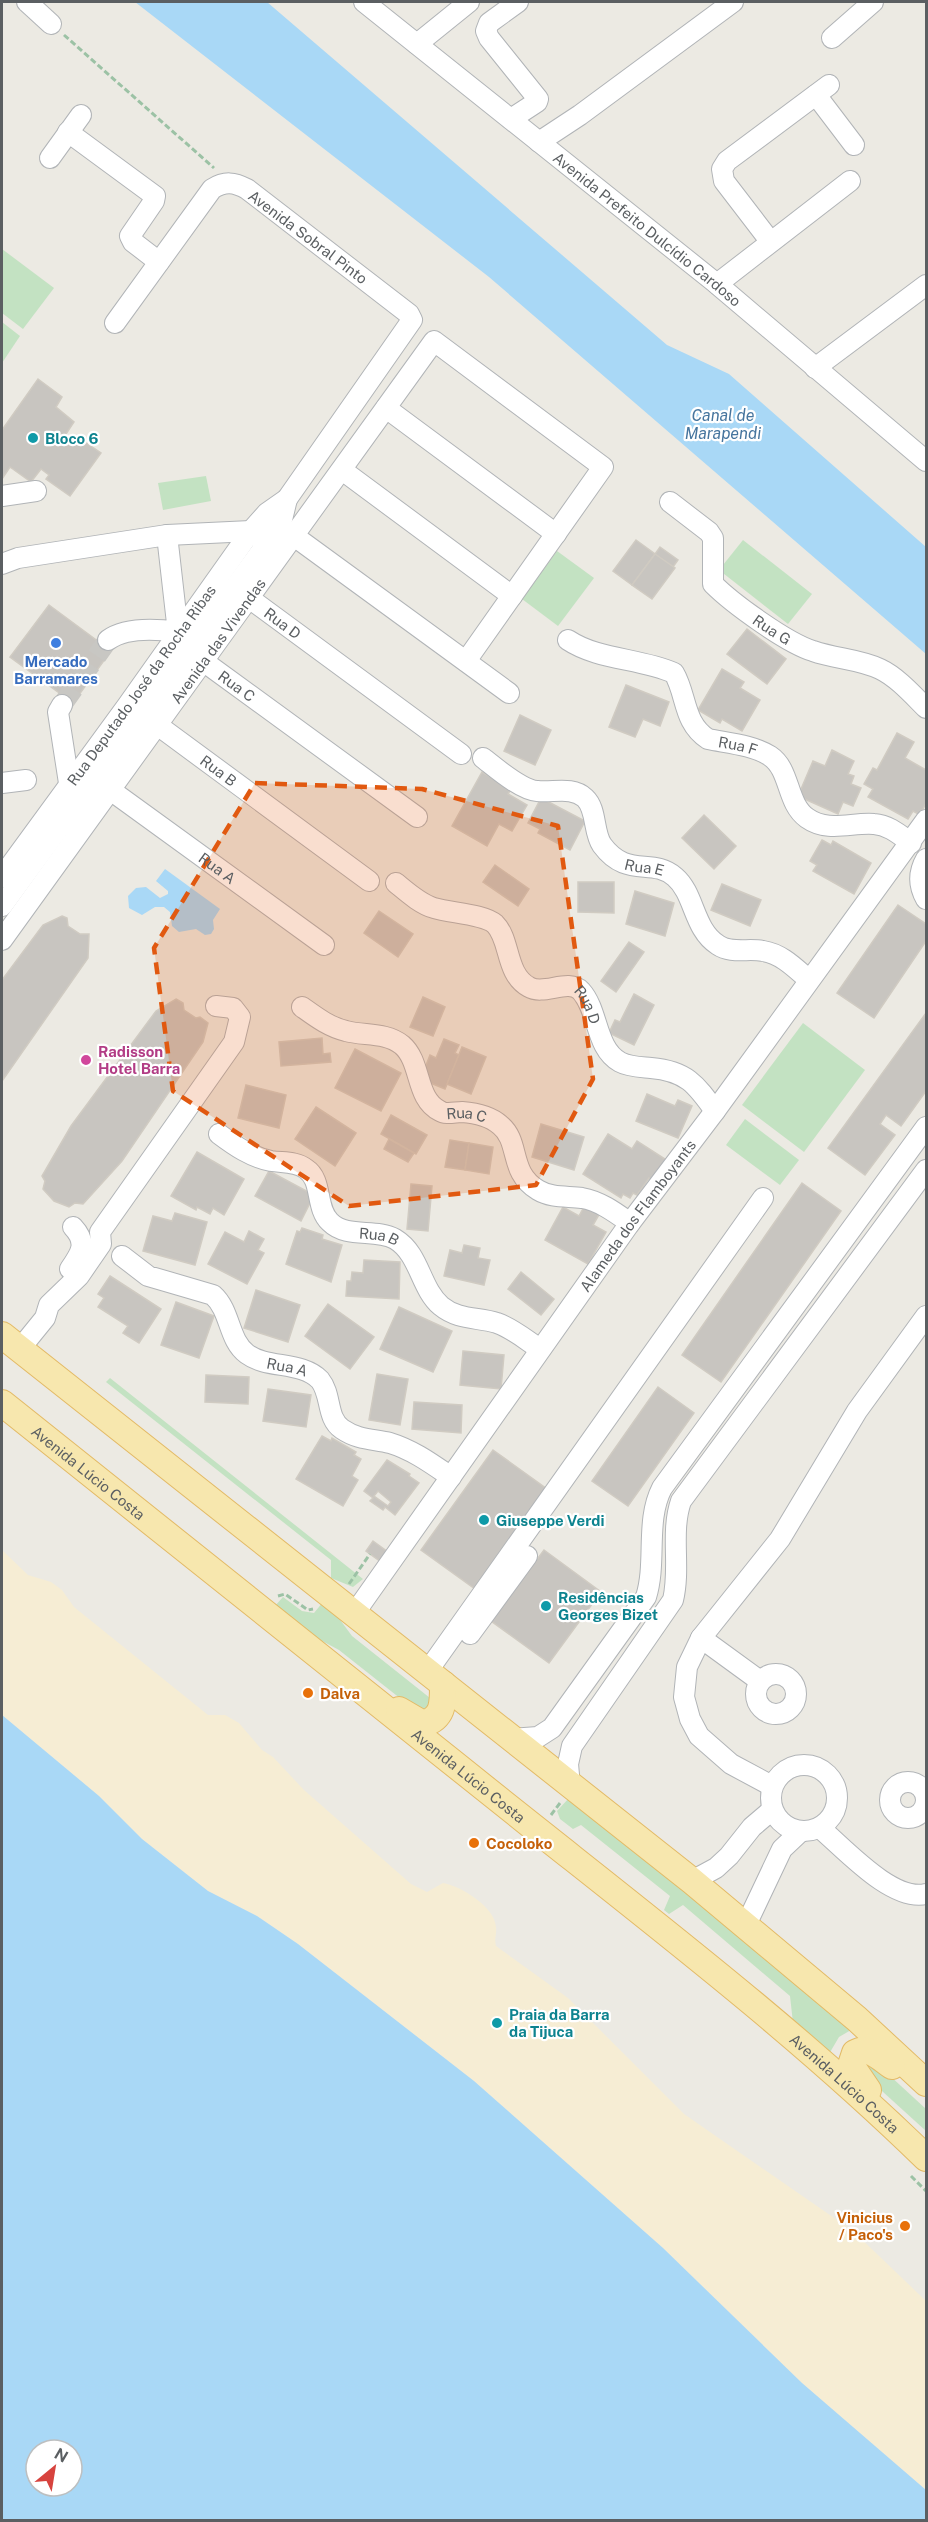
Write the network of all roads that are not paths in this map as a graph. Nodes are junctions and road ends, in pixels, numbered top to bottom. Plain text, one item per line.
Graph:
1 (27, 2) edge
2 (364, 2) edge
3 (469, 2) edge
4 (518, 2) edge
5 (733, 2) edge
6 (873, 2) edge
7 (51, 24) road end
8 (832, 38) dead end
9 (417, 44) junction
10 (81, 115) dead end
11 (511, 119) junction
12 (69, 132) junction
13 (539, 142) junction
14 (854, 145) dead end
15 (50, 158) dead end
16 (850, 181) dead end
17 (771, 242) junction
18 (159, 262) junction
19 (717, 284) junction
20 (927, 285) edge
21 (115, 322) dead end
22 (412, 322) joint
23 (815, 368) junction
24 (386, 408) junction
25 (924, 454) edge
26 (342, 470) junction
27 (36, 491) dead end
28 (2, 496) edge
29 (287, 499) junction
30 (670, 502) dead end
31 (251, 531) junction
32 (556, 534) junction
33 (167, 535) junction
34 (294, 536) junction
35 (266, 544) junction
36 (2, 564) edge
37 (512, 596) junction
38 (249, 598) junction
39 (178, 632) junction
40 (108, 640) tunnel mouth
41 (568, 640) dead end
42 (203, 661) junction
43 (466, 661) junction
44 (509, 693) dead end
45 (62, 705) tunnel mouth
46 (927, 708) edge
47 (156, 724) junction
48 (460, 754) dead end
49 (483, 758) dead end
50 (26, 780) dead end
51 (2, 783) edge
52 (69, 783) junction
53 (109, 789) junction
54 (417, 817) dead end
55 (927, 820) edge
56 (39, 839) junction
57 (911, 843) junction
58 (927, 859) edge
59 (4, 864) edge
60 (369, 881) dead end
61 (396, 883) dead end
62 (927, 899) edge
63 (2, 906) edge
64 (2, 940) edge
65 (324, 945) dead end
66 (809, 980) junction
67 (216, 1006) dead end
68 (302, 1007) dead end
69 (715, 1111) junction
70 (927, 1127) edge
71 (219, 1134) dead end
72 (927, 1170) edge
73 (763, 1198) dead end
74 (630, 1223) junction
75 (73, 1227) dead end
76 (122, 1256) dead end
77 (49, 1305) junction
78 (927, 1316) edge
79 (10, 1343) edge
80 (540, 1349) junction
81 (2, 1403) edge
82 (451, 1477) junction
83 (527, 1556) dead end
84 (339, 1601) junction
85 (701, 1638) junction
86 (436, 1678) junction
87 (760, 1681) dead end
88 (352, 1683) junction
89 (558, 1721) junction
90 (578, 1735) junction
91 (511, 1739) junction
92 (570, 1786) junction
93 (772, 1786) junction
94 (772, 1810) junction
95 (820, 1828) junction
96 (800, 1832) junction
97 (692, 1881) junction
98 (927, 1894) edge
99 (746, 1925) junction
100 (927, 2083) edge
101 (927, 2090) edge
102 (902, 2135) junction
103 (927, 2158) edge

1 - 7 street
2 - 9 street, Avenida Prefeito Dulcídio Cardoso
3 - 9 street
4 - 11 street
5 - 13 street
6 - 8 street
9 - 11 street, Avenida Prefeito Dulcídio Cardoso
10 - 12 street
11 - 13 street, Avenida Prefeito Dulcídio Cardoso
12 - 15 street
12 - 18 street
13 - 19 street, Avenida Prefeito Dulcídio Cardoso
14 - 17 street
16 - 17 street
17 - 19 street
18 - 21 street
18 - 22 street, Avenida Sobral Pinto
19 - 23 street, Avenida Prefeito Dulcídio Cardoso
20 - 23 street
22 - 29 street, Rua Deputado José da Rocha Ribas
23 - 25 street, Avenida Prefeito Dulcídio Cardoso
24 - 26 street, Avenida das Vivendas
24 - 32 street
24 - 32 street, Avenida das Vivendas
26 - 34 street, Avenida das Vivendas
26 - 37 street
27 - 28 street
29 - 31 street, Rua Deputado José da Rocha Ribas
29 - 35 street, Rua Deputado José da Rocha Ribas
30 - 46 street, Rua G
31 - 33 street
31 - 35 street
31 - 39 street, Rua Deputado José da Rocha Ribas
32 - 37 street
33 - 36 street
33 - 39 street
34 - 38 street, Avenida das Vivendas
34 - 43 street
35 - 56 street, Rua Deputado José da Rocha Ribas
37 - 43 street
38 - 42 street, Avenida das Vivendas
38 - 48 street, Rua D
39 - 40 street
39 - 52 street, Rua Deputado José da Rocha Ribas
41 - 57 street, Rua F
42 - 47 street, Avenida das Vivendas
42 - 54 street, Rua C
43 - 44 street
45 - 52 street
47 - 53 street, Avenida das Vivendas
47 - 60 street, Rua B
49 - 66 street, Rua E
50 - 51 street
52 - 56 street, Rua Deputado José da Rocha Ribas
53 - 64 street, Avenida das Vivendas
53 - 65 street, Rua A
55 - 57 street, Alameda dos Flamboyants
56 - 59 street, Rua Deputado José da Rocha Ribas
56 - 63 street, Rua Deputado José da Rocha Ribas
57 - 66 street, Alameda dos Flamboyants
58 - 62 street
61 - 69 street, Rua D
66 - 69 street, Alameda dos Flamboyants
67 - 77 street
68 - 74 street, Rua C
69 - 74 street, Alameda dos Flamboyants
70 - 89 street
71 - 80 street, Rua B
72 - 90 street
73 - 86 street
74 - 80 street, Alameda dos Flamboyants
75 - 77 street
76 - 82 street, Rua A
77 - 79 street
78 - 85 street
79 - 84 main road
80 - 82 street, Alameda dos Flamboyants
81 - 88 main road, Avenida Lúcio Costa
82 - 84 street, Alameda dos Flamboyants
83 - 86 street
84 - 86 main road
85 - 87 street
85 - 93 street
86 - 88 main road
86 - 91 main road
88 - 102 main road, Avenida Lúcio Costa
89 - 90 street
89 - 91 street
90 - 92 street
91 - 92 main road
92 - 97 main road
93 - 94 street
93 - 95 street
94 - 96 street
94 - 97 street
95 - 96 street
95 - 98 street
96 - 99 street
97 - 99 main road
99 - 100 main road
101 - 102 main road
102 - 103 main road, Avenida Lúcio Costa

